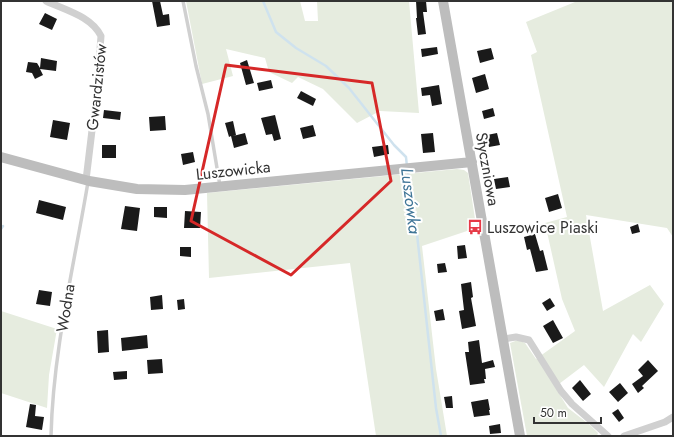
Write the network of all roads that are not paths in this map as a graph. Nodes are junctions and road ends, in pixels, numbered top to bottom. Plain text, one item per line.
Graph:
1 (46, 1) edge
2 (183, 1) edge
3 (443, 1) edge
4 (1, 157) edge
5 (472, 162) junction
6 (87, 180) junction
7 (220, 187) junction
8 (503, 339) junction
9 (673, 418) edge
10 (51, 436) edge
11 (520, 436) edge
12 (608, 436) edge
13 (624, 436) edge

1 - 6 street, Gwardzistów
2 - 7 lane
3 - 5 street, Styczniowa
4 - 6 street, Luszowicka
5 - 7 street, Luszowicka
5 - 8 street, Styczniowa
6 - 7 street, Luszowicka
6 - 10 lane, Wodna
8 - 11 street, Styczniowa
8 - 12 street
9 - 13 street

